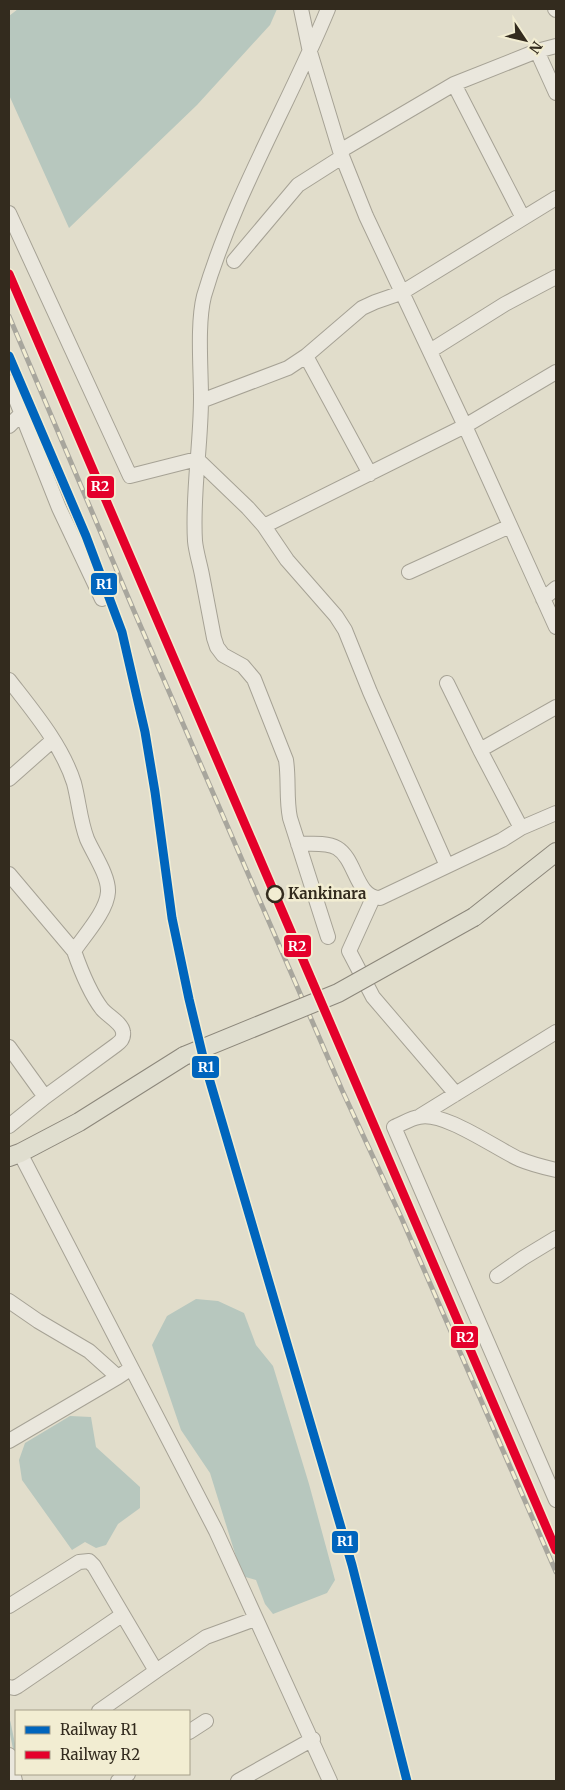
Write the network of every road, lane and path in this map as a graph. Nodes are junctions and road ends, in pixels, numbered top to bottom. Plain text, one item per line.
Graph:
1 (301, 9) edge
2 (328, 9) edge
3 (556, 46) edge
4 (537, 51) junction
5 (310, 52) junction
6 (454, 84) junction
7 (556, 93) edge
8 (341, 154) junction
9 (556, 198) edge
10 (9, 213) edge
11 (523, 218) junction
12 (234, 261) dead end
13 (556, 278) edge
14 (401, 293) junction
15 (430, 351) junction
16 (306, 356) junction
17 (556, 372) edge
18 (9, 382) edge
19 (201, 401) junction
20 (21, 414) junction
21 (9, 426) edge
22 (465, 426) junction
23 (197, 459) junction
24 (370, 474) junction
25 (264, 526) junction
26 (510, 526) junction
27 (409, 572) dead end
28 (556, 588) edge
29 (102, 599) dead end
30 (543, 599) junction
31 (556, 627) edge
32 (9, 680) edge
33 (447, 683) dead end
34 (556, 707) edge
35 (53, 740) junction
36 (480, 750) junction
37 (9, 779) edge
38 (556, 813) edge
39 (521, 828) junction
40 (298, 844) junction
41 (556, 852) edge
42 (447, 866) junction
43 (9, 874) edge
44 (373, 898) junction
45 (328, 938) dead end
46 (74, 951) junction
47 (556, 1032) edge
48 (9, 1047) edge
49 (456, 1094) junction
50 (45, 1097) junction
51 (420, 1116) junction
52 (9, 1126) edge
53 (14, 1155) edge
54 (556, 1170) edge
55 (556, 1238) edge
56 (497, 1276) dead end
57 (9, 1301) edge
58 (130, 1369) junction
59 (118, 1377) junction
60 (9, 1441) edge
61 (551, 1470) edge
62 (556, 1500) edge
63 (9, 1606) edge
64 (122, 1615) junction
65 (255, 1620) junction
66 (156, 1671) junction
67 (9, 1687) edge
68 (101, 1710) edge
69 (206, 1721) dead end
70 (190, 1731) edge
71 (312, 1740) junction
72 (9, 1755) edge
73 (15, 1774) edge
74 (238, 1781) edge
75 (330, 1781) edge

1 - 5 street
2 - 5 street
3 - 4 street
4 - 6 street
4 - 7 street
5 - 8 street
5 - 19 street
6 - 8 street
6 - 11 street
8 - 12 street
8 - 14 street
9 - 11 street
10 - 23 street
11 - 14 street
13 - 15 street
14 - 15 street
14 - 16 street
15 - 22 street
16 - 19 street
16 - 24 street
17 - 22 street
18 - 20 street
19 - 23 street
20 - 21 street
20 - 29 street
22 - 24 street
22 - 26 street
23 - 25 street
23 - 40 street
24 - 25 street
25 - 42 street
26 - 27 street
26 - 30 street
28 - 30 street
30 - 31 street
32 - 35 street
33 - 36 street
34 - 36 street
35 - 37 street
35 - 46 street
36 - 39 street
38 - 39 street
39 - 42 street
40 - 44 street
40 - 45 street
41 - 53 main road, bridge
42 - 44 street
43 - 46 street
44 - 49 street
46 - 50 street
47 - 49 street
48 - 50 street
49 - 51 street
50 - 52 street
51 - 54 street
51 - 61 street
53 - 58 street
55 - 56 street
57 - 59 street
58 - 59 street
58 - 65 street
59 - 60 street
61 - 62 street
63 - 64 street
64 - 66 street
64 - 67 street
65 - 66 street
65 - 71 street
66 - 68 street
69 - 70 street
71 - 74 street
71 - 75 street
72 - 73 street

